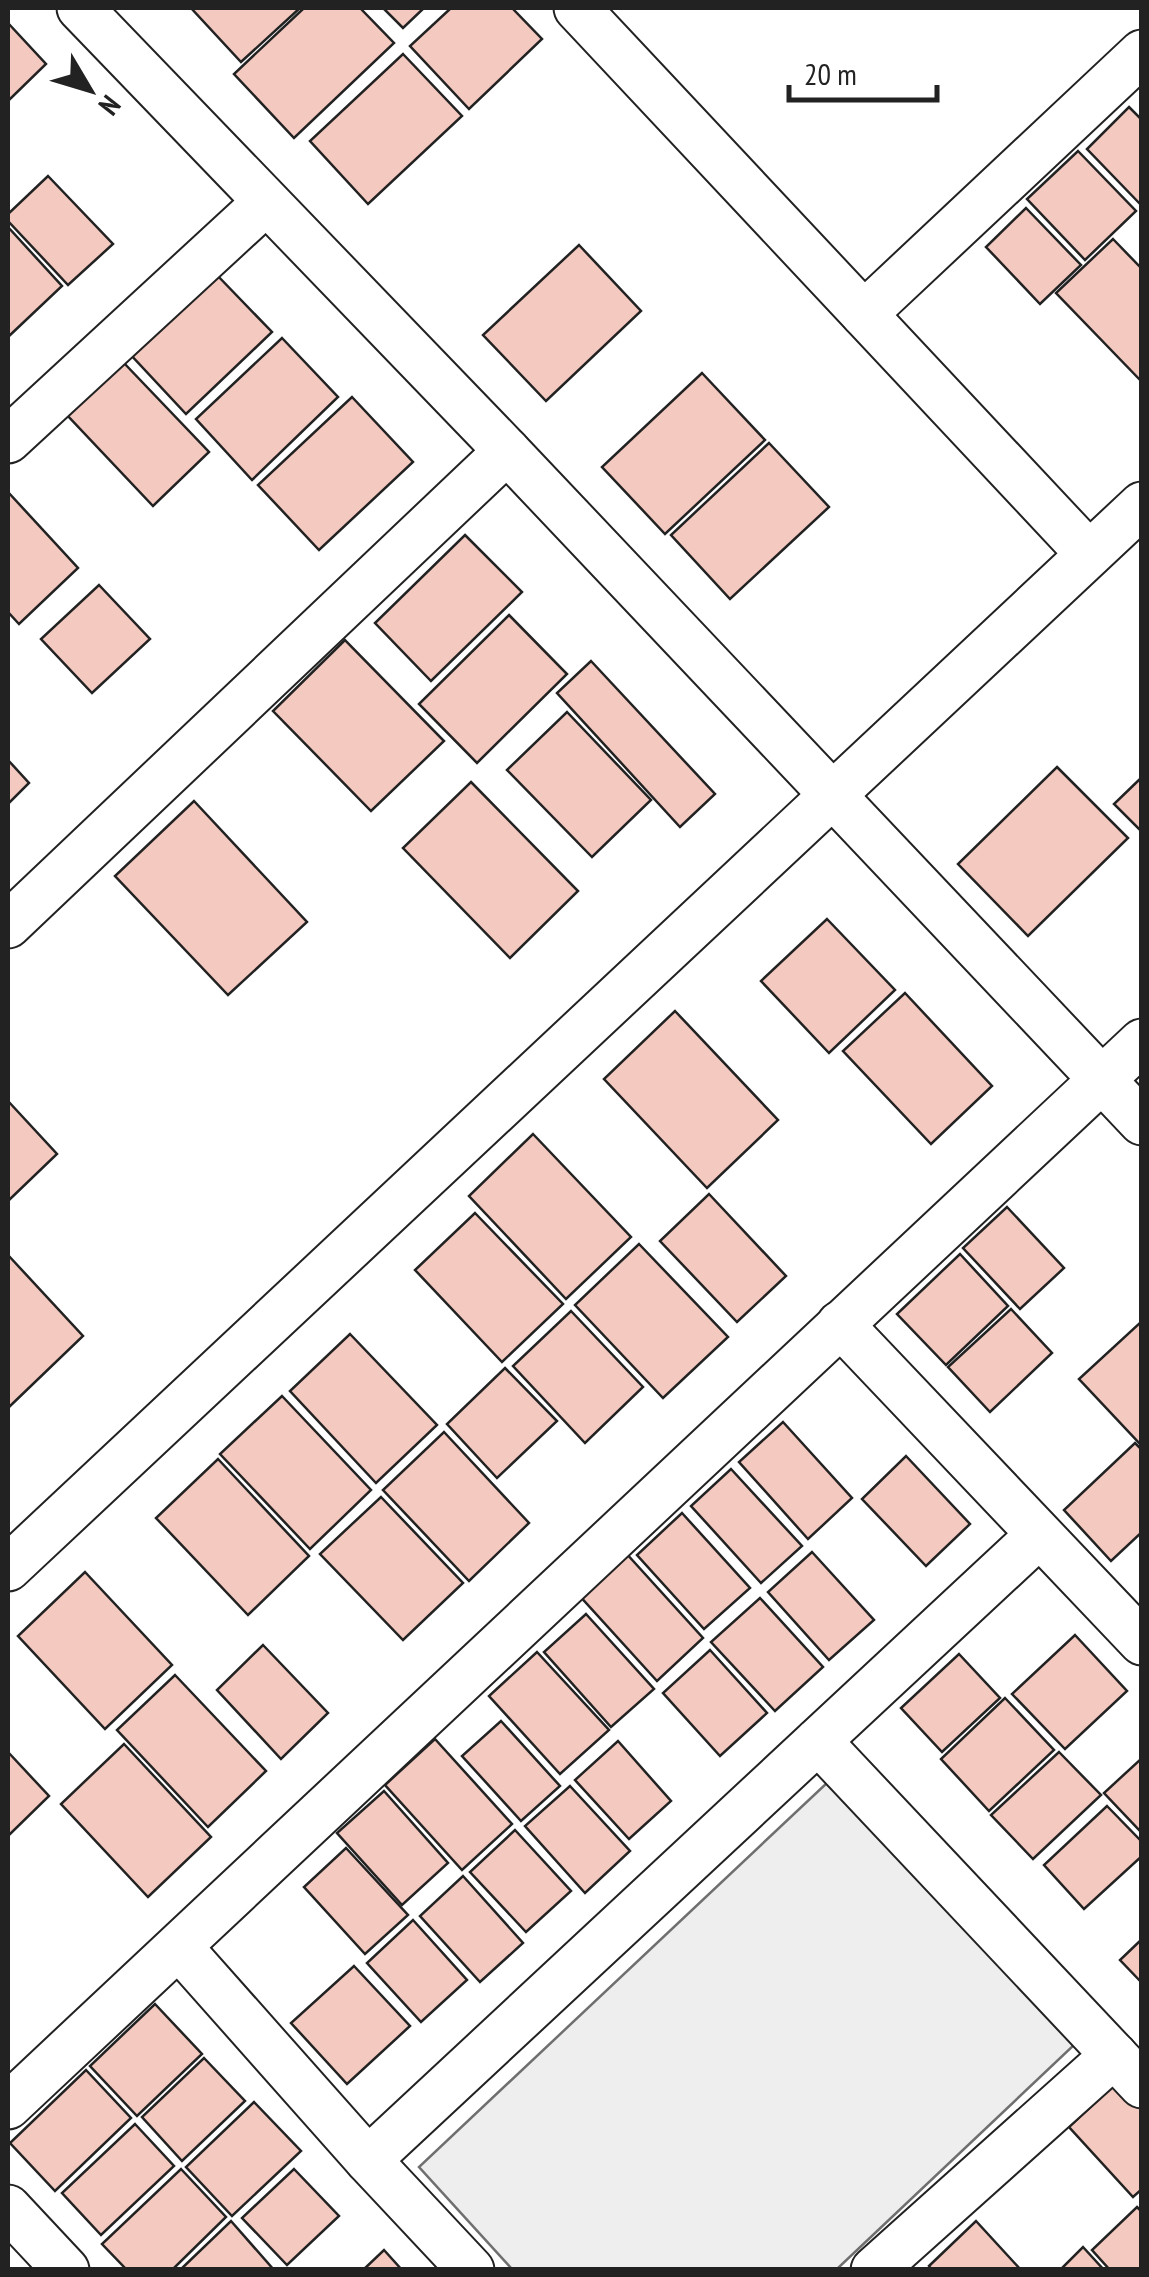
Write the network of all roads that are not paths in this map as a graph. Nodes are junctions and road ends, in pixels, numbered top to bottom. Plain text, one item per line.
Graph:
1 (80, 8) edge
2 (577, 8) edge
3 (1142, 53) edge
4 (266, 202) junction
5 (864, 314) junction
6 (8, 440) edge
7 (507, 451) junction
8 (1142, 505) edge
9 (1089, 554) junction
10 (832, 795) junction
11 (8, 925) edge
12 (1142, 1042) edge
13 (1102, 1078) junction
14 (1142, 1122) edge
15 (840, 1324) junction
16 (1040, 1535) junction
17 (16, 1542) edge
18 (1142, 1642) edge
19 (818, 1741) junction
20 (180, 1948) junction
21 (1128, 2070) edge
22 (8, 2106) edge
23 (368, 2160) junction
24 (8, 2208) edge
25 (66, 2270) edge
26 (471, 2270) edge
27 (874, 2270) edge

1 - 4 street
2 - 5 street
3 - 5 street
4 - 6 street
4 - 7 street
5 - 9 street
7 - 10 street
7 - 11 street
8 - 9 street
9 - 10 street
10 - 13 street
10 - 17 street
12 - 13 street
13 - 14 street
13 - 15 street
15 - 16 street
15 - 20 street
16 - 18 street
16 - 19 street
19 - 21 street
19 - 23 street
20 - 22 street
20 - 23 street
21 - 27 street
23 - 26 street
24 - 25 street

